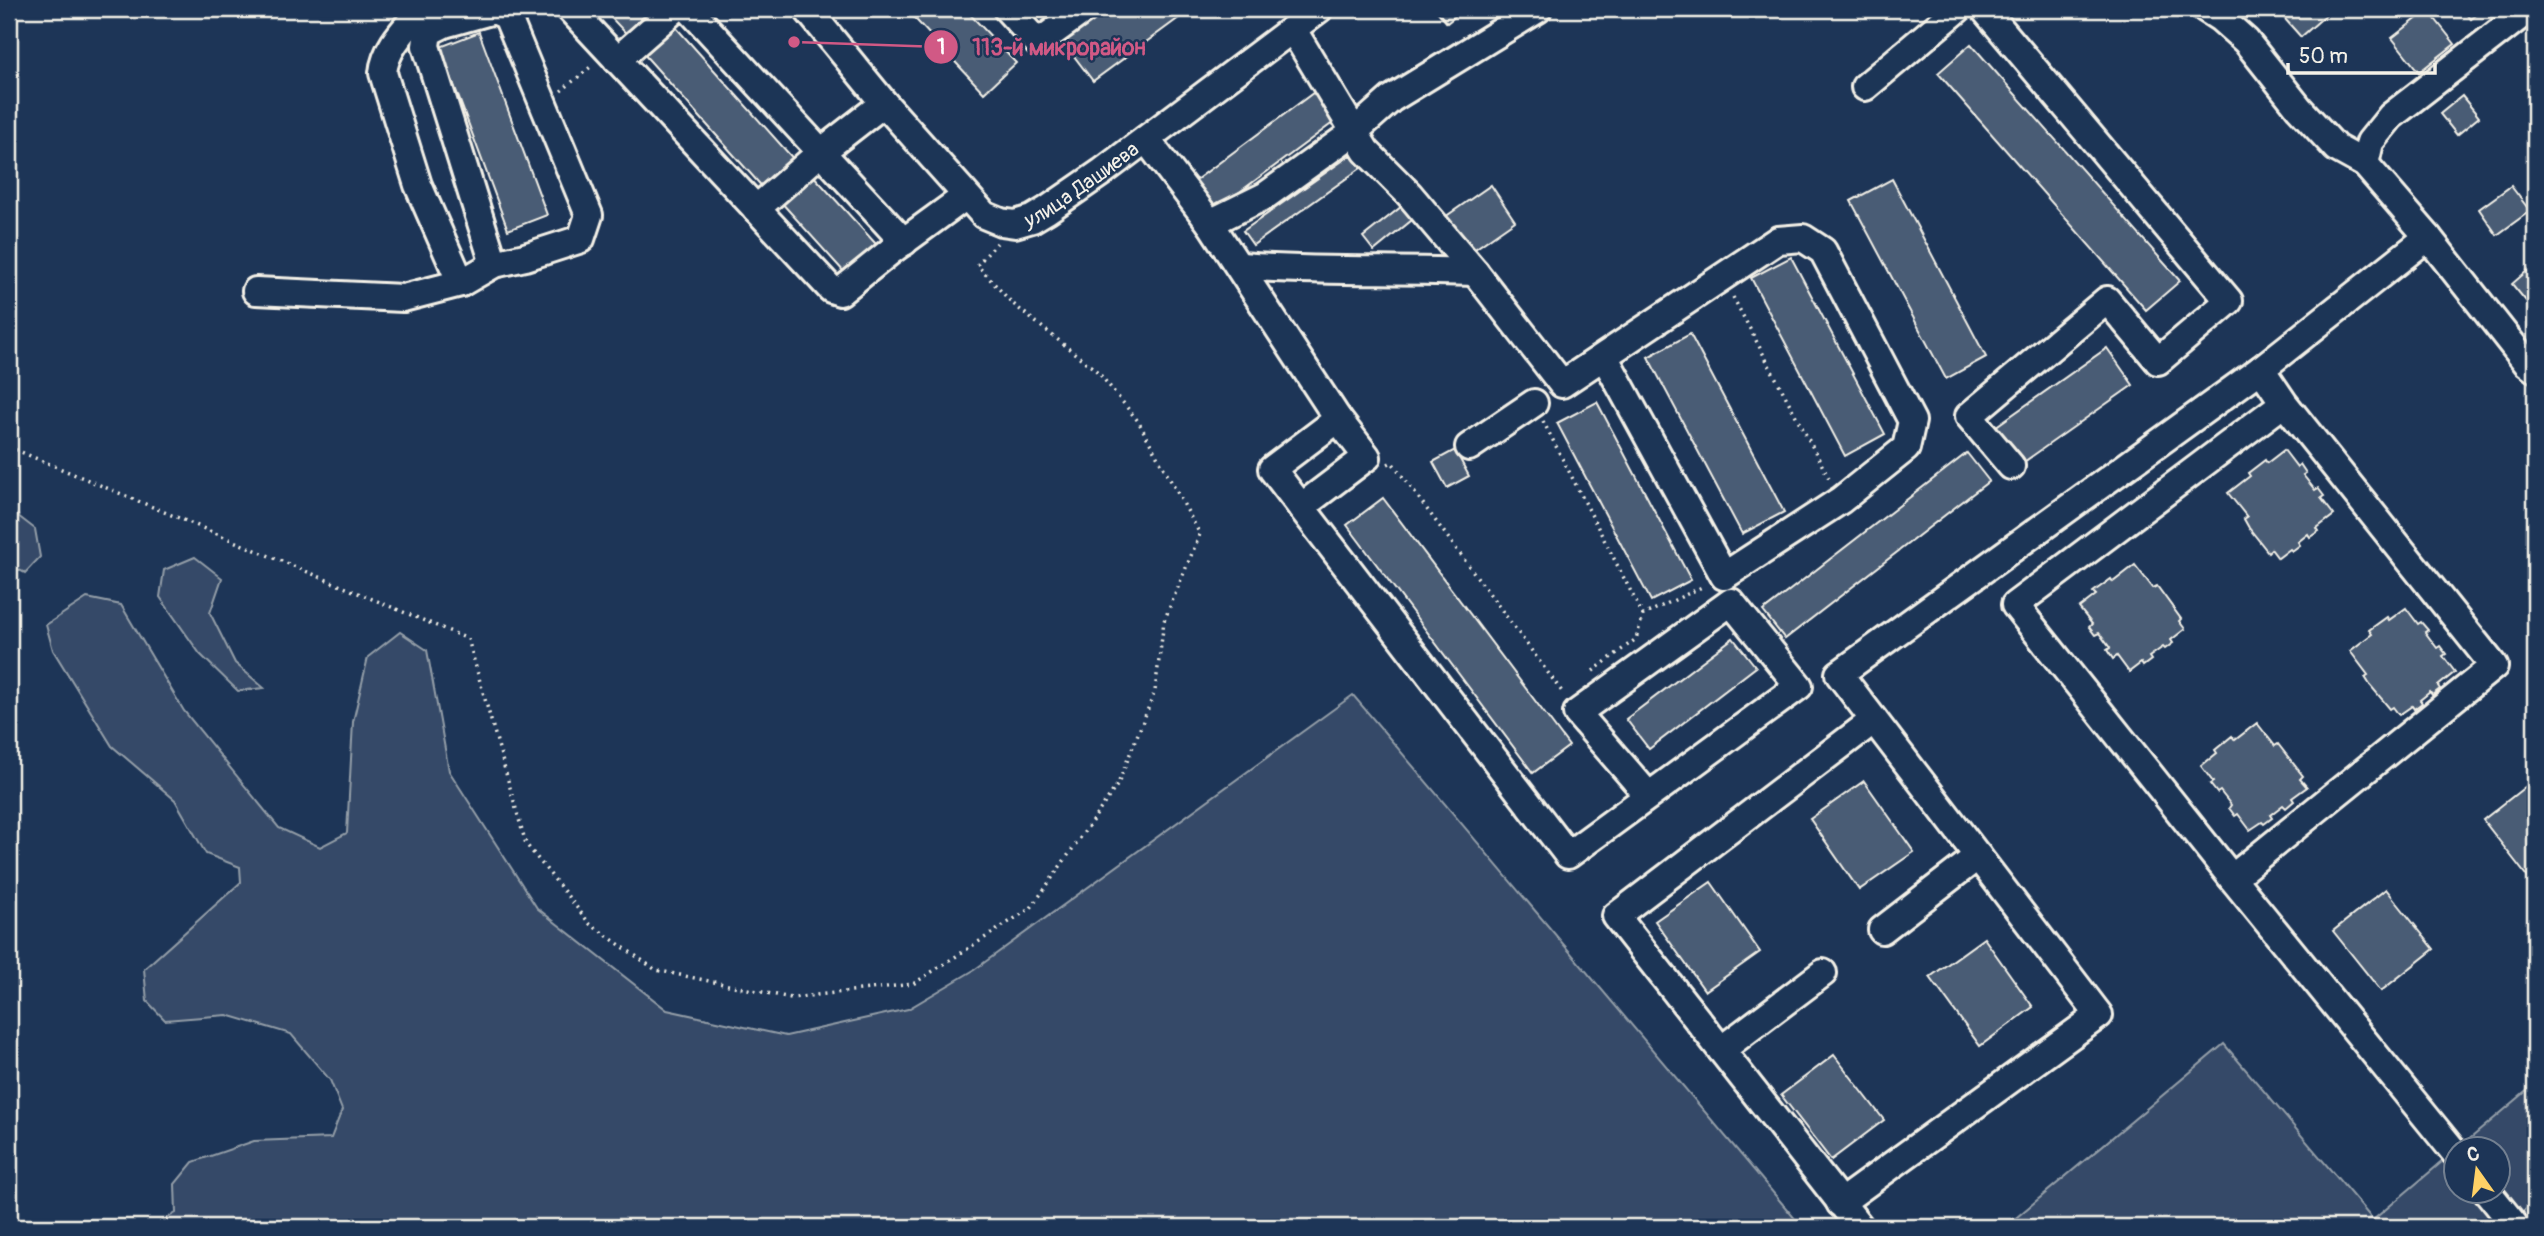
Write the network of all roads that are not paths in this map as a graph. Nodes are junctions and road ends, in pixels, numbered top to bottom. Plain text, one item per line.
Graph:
1 (422, 9) edge
2 (494, 9) edge
3 (570, 9) edge
4 (675, 9) edge
5 (689, 9) edge
6 (807, 9) edge
7 (1007, 9) edge
8 (1085, 9) edge
9 (1319, 9) edge
10 (1538, 9) edge
11 (1958, 9) edge
12 (1984, 9) edge
13 (2206, 9) edge
14 (2529, 9) edge
15 (1293, 30) junction
16 (614, 56) junction
17 (1865, 86) dead end
18 (884, 103) junction
19 (1354, 132) junction
20 (1146, 139) junction
21 (821, 152) junction
22 (2365, 164) junction
23 (966, 196) junction
24 (756, 209) junction
25 (1210, 223) junction
26 (2428, 237) junction
27 (904, 242) junction
28 (494, 264) junction
29 (1239, 266) junction
30 (1475, 272) junction
31 (461, 283) junction
32 (256, 291) dead end
33 (1604, 356) junction
34 (2261, 369) junction
35 (2535, 369) edge
36 (2284, 402) junction
37 (1534, 403) road end
38 (1338, 419) junction
39 (1469, 447) dead end
40 (2011, 466) dead end
41 (1301, 507) junction
42 (1874, 720) junction
43 (1648, 795) junction
44 (1978, 856) junction
45 (2232, 878) junction
46 (1882, 930) dead end
47 (1823, 973) dead end
48 (1721, 1050) junction
49 (2442, 1137) edge
50 (1840, 1203) junction
51 (2497, 1204) edge
52 (1860, 1227) edge
53 (2516, 1227) edge

1 - 31 street
2 - 28 street
2 - 28 street
3 - 16 street
4 - 16 street
5 - 21 street
6 - 18 street, улица Дашиева
7 - 8 street
9 - 15 street, улица Дашиева
10 - 19 street
11 - 17 street
12 - 40 street
13 - 22 street
14 - 22 street
15 - 19 street
15 - 20 street, улица Дашиева
16 - 24 street
18 - 21 street
18 - 23 street, улица Дашиева
19 - 25 street
19 - 30 street
20 - 23 street, улица Дашиева
20 - 25 street
21 - 24 street
21 - 27 street
22 - 26 street
23 - 27 street
24 - 27 street
25 - 29 street
26 - 34 street
26 - 35 street
28 - 31 street
29 - 30 street
29 - 38 street
30 - 33 street
31 - 32 street
33 - 33 street
34 - 36 street
34 - 42 street
36 - 45 street
36 - 45 street
37 - 39 street
38 - 41 street
38 - 41 street
41 - 43 street
42 - 44 street
42 - 48 street
43 - 43 street
44 - 46 street
44 - 50 street
45 - 49 street
47 - 48 street
48 - 50 street
50 - 52 street
51 - 53 street

